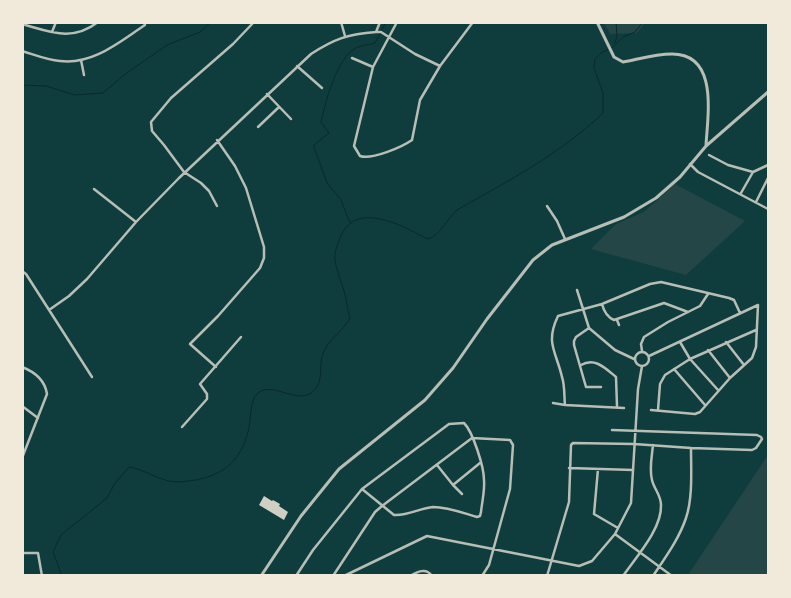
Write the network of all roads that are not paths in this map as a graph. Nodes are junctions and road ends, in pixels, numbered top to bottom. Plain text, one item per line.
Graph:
1 (56, 22) edge
2 (98, 22) edge
3 (149, 22) edge
4 (254, 22) edge
5 (341, 22) edge
6 (380, 22) edge
7 (397, 22) edge
8 (473, 22) edge
9 (598, 22) edge
10 (22, 24) edge
11 (144, 24) edge
12 (52, 32) junction
13 (376, 32) junction
14 (345, 36) junction
15 (388, 38) junction
16 (22, 51) edge
17 (352, 58) dead end
18 (81, 60) junction
19 (297, 66) junction
20 (372, 66) junction
21 (440, 66) junction
22 (84, 75) dead end
23 (322, 88) dead end
24 (768, 92) edge
25 (267, 94) junction
26 (280, 107) junction
27 (291, 118) dead end
28 (258, 127) dead end
29 (217, 140) junction
30 (706, 146) junction
31 (709, 156) dead end
32 (690, 164) junction
33 (768, 165) edge
34 (184, 172) junction
35 (752, 172) junction
36 (768, 178) edge
37 (94, 189) dead end
38 (740, 193) junction
39 (756, 202) junction
40 (217, 206) dead end
41 (547, 206) dead end
42 (768, 209) edge
43 (136, 222) junction
44 (565, 239) junction
45 (22, 271) edge
46 (577, 290) dead end
47 (708, 294) junction
48 (602, 304) junction
49 (582, 309) junction
50 (49, 310) junction
51 (688, 312) junction
52 (740, 313) junction
53 (617, 320) junction
54 (619, 324) dead end
55 (589, 328) junction
56 (756, 329) junction
57 (241, 337) dead end
58 (680, 342) junction
59 (726, 342) junction
60 (708, 350) junction
61 (642, 351) junction
62 (649, 356) junction
63 (634, 359) junction
64 (690, 359) junction
65 (744, 364) junction
66 (581, 365) junction
67 (642, 366) junction
68 (22, 367) edge
69 (216, 367) junction
70 (674, 369) junction
71 (92, 377) dead end
72 (730, 378) junction
73 (601, 387) dead end
74 (718, 390) junction
75 (553, 403) dead end
76 (565, 405) junction
77 (705, 405) junction
78 (22, 406) edge
79 (617, 406) junction
80 (624, 408) dead end
81 (651, 410) dead end
82 (658, 410) junction
83 (38, 418) junction
84 (182, 427) dead end
85 (612, 430) dead end
86 (635, 431) junction
87 (472, 438) junction
88 (22, 444) edge
89 (634, 444) junction
90 (653, 445) junction
91 (27, 447) junction
92 (691, 448) junction
93 (22, 458) edge
94 (480, 463) junction
95 (437, 465) junction
96 (569, 468) junction
97 (598, 469) junction
98 (633, 470) junction
99 (452, 485) junction
100 (362, 489) junction
101 (462, 494) dead end
102 (382, 506) junction
103 (618, 528) junction
104 (615, 534) junction
105 (494, 548) junction
106 (640, 551) junction
107 (22, 553) edge
108 (550, 560) junction
109 (659, 566) junction
110 (355, 570) junction
111 (42, 576) edge
112 (261, 576) edge
113 (296, 576) edge
114 (333, 576) edge
115 (344, 576) edge
116 (357, 576) edge
117 (410, 576) edge
118 (432, 576) edge
119 (482, 576) edge
120 (547, 576) edge
121 (622, 576) edge
122 (653, 576) edge
123 (672, 576) edge

1 - 12 street
2 - 12 street
3 - 11 street
4 - 34 street
5 - 14 street
6 - 13 street
7 - 15 street
8 - 21 street
9 - 30 street
10 - 12 street
11 - 18 street
13 - 14 street
13 - 15 street
14 - 19 street
15 - 20 street
15 - 21 street
16 - 18 street
17 - 20 street
18 - 22 street
19 - 23 street
19 - 25 street
20 - 21 street
24 - 30 street
25 - 26 street
25 - 29 street
26 - 27 street
26 - 28 street
29 - 34 street
29 - 69 street
30 - 32 street
31 - 35 street
32 - 38 street
32 - 44 street
33 - 35 street
34 - 40 street
34 - 43 street
35 - 38 street
36 - 39 street
37 - 43 street
38 - 39 street
39 - 42 street
41 - 44 street
43 - 50 street
44 - 112 street
45 - 50 street
46 - 49 street
47 - 48 street
47 - 51 street
47 - 52 street
48 - 49 street
48 - 53 street
49 - 55 street
49 - 76 street
50 - 71 street
51 - 53 street
51 - 61 street
52 - 56 street
52 - 58 street
53 - 54 street
55 - 63 street
55 - 66 street
56 - 59 street
56 - 65 street
57 - 69 street
58 - 62 street
58 - 64 street
59 - 60 street
59 - 65 street
60 - 64 street
60 - 72 street
61 - 62 street
61 - 63 street
62 - 67 street
63 - 67 street
64 - 70 street
64 - 74 street
65 - 72 street
66 - 73 street
66 - 79 street
67 - 86 street
68 - 83 street
69 - 84 street
70 - 77 street
70 - 82 street
72 - 74 street
74 - 77 street
75 - 76 street
76 - 79 street
77 - 82 street
78 - 83 street
79 - 80 street
81 - 82 street
83 - 91 street
85 - 86 street
86 - 89 street
86 - 92 street
87 - 94 street
87 - 95 street
87 - 100 street
87 - 105 street
88 - 91 street
89 - 90 street
89 - 96 street
89 - 98 street
90 - 92 street
90 - 106 street
91 - 93 street
92 - 109 street
94 - 99 street
94 - 102 street
95 - 99 street
95 - 102 street
96 - 97 street
96 - 108 street
97 - 98 street
97 - 103 street
98 - 103 street
99 - 101 street
100 - 102 street
100 - 113 street
102 - 114 street
103 - 104 street
104 - 106 street
104 - 108 street
105 - 108 street
105 - 110 street
105 - 119 street
106 - 109 street
106 - 121 street
107 - 111 street
108 - 120 street
109 - 122 street
109 - 123 street
110 - 115 street
110 - 116 street
117 - 118 street

